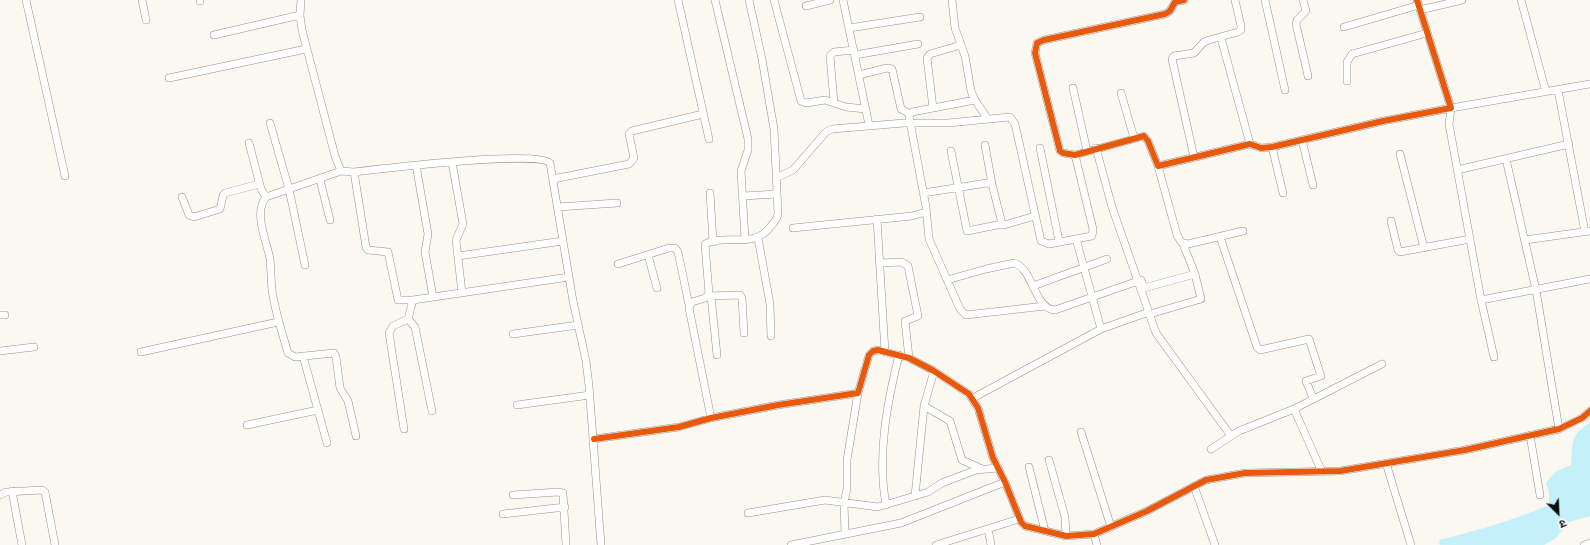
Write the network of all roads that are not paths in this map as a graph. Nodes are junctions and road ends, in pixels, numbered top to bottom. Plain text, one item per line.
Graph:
1 (26, 0) edge
2 (142, 0) edge
3 (301, 0) edge
4 (678, 0) edge
5 (715, 0) edge
6 (749, 0) edge
7 (774, 0) edge
8 (830, 0) edge
9 (845, 0) edge
10 (952, 0) edge
11 (1184, 0) edge
12 (1235, 0) edge
13 (1265, 0) edge
14 (1303, 0) edge
15 (1462, 0) edge
16 (1522, 0) edge
17 (1419, 5) edge
18 (806, 6) dead end
19 (300, 15) junction
20 (920, 17) dead end
21 (146, 20) dead end
22 (1344, 27) dead end
23 (849, 28) junction
24 (1427, 33) junction
25 (214, 35) dead end
26 (1221, 38) junction
27 (918, 44) dead end
28 (961, 45) junction
29 (306, 49) junction
30 (854, 53) junction
31 (859, 75) junction
32 (1308, 76) dead end
33 (169, 78) dead end
34 (1347, 81) dead end
35 (1590, 84) edge
36 (1073, 88) dead end
37 (1285, 90) dead end
38 (1558, 90) junction
39 (1546, 92) junction
40 (1121, 93) dead end
41 (975, 100) junction
42 (834, 102) junction
43 (933, 108) junction
44 (1451, 108) junction
45 (866, 109) junction
46 (703, 114) junction
47 (910, 114) junction
48 (987, 118) junction
49 (270, 123) dead end
50 (910, 124) junction
51 (870, 125) junction
52 (709, 138) dead end
53 (1134, 138) junction
54 (1302, 140) junction
55 (249, 144) dead end
56 (1250, 144) junction
57 (1569, 144) junction
58 (985, 145) dead end
59 (1272, 147) junction
60 (1040, 148) dead end
61 (1096, 148) junction
62 (951, 150) dead end
63 (1088, 151) junction
64 (1400, 154) dead end
65 (1075, 155) junction
66 (1194, 157) junction
67 (1506, 159) junction
68 (452, 162) junction
69 (416, 165) junction
70 (1158, 166) junction
71 (1457, 170) junction
72 (341, 171) junction
73 (354, 172) junction
74 (65, 176) dead end
75 (776, 178) junction
76 (553, 179) junction
77 (320, 180) junction
78 (259, 184) junction
79 (992, 184) junction
80 (1313, 185) dead end
81 (958, 187) junction
82 (289, 189) junction
83 (710, 192) dead end
84 (923, 193) junction
85 (1283, 193) dead end
86 (777, 194) junction
87 (743, 196) junction
88 (182, 197) dead end
89 (266, 197) junction
90 (617, 203) dead end
91 (558, 207) junction
92 (926, 212) junction
93 (1035, 216) junction
94 (877, 219) junction
95 (330, 220) dead end
96 (1391, 221) dead end
97 (1002, 224) junction
98 (793, 228) dead end
99 (1243, 231) dead end
100 (1588, 232) edge
101 (1220, 237) junction
102 (758, 238) junction
103 (745, 239) junction
104 (1076, 239) junction
105 (1470, 239) junction
106 (1525, 240) junction
107 (1059, 241) junction
108 (563, 242) junction
109 (713, 242) junction
110 (1183, 244) junction
111 (1424, 248) junction
112 (648, 255) junction
113 (458, 256) junction
114 (1107, 259) dead end
115 (880, 263) junction
116 (618, 264) dead end
117 (305, 266) dead end
118 (1085, 268) junction
119 (1195, 274) junction
120 (569, 277) junction
121 (1590, 278) edge
122 (947, 280) junction
123 (1138, 281) junction
124 (1033, 286) junction
125 (657, 288) dead end
126 (1536, 290) junction
127 (462, 293) junction
128 (710, 296) junction
129 (433, 297) junction
130 (1094, 297) junction
131 (413, 300) junction
132 (1481, 300) junction
133 (689, 305) junction
134 (1045, 306) junction
135 (1149, 313) junction
136 (408, 319) junction
137 (278, 322) junction
138 (578, 325) junction
139 (1102, 329) junction
140 (744, 333) dead end
141 (513, 334) dead end
142 (771, 336) dead end
143 (34, 347) dead end
144 (0, 351) edge
145 (141, 352) dead end
146 (885, 352) junction
147 (717, 355) dead end
148 (899, 355) junction
149 (303, 356) junction
150 (1494, 357) dead end
151 (909, 358) junction
152 (1382, 364) dead end
153 (934, 370) junction
154 (858, 393) junction
155 (590, 395) junction
156 (973, 398) junction
157 (1312, 398) junction
158 (517, 405) dead end
159 (924, 406) junction
160 (1294, 409) junction
161 (318, 410) junction
162 (432, 411) dead end
163 (1590, 411) edge
164 (711, 418) junction
165 (247, 425) dead end
166 (404, 429) dead end
167 (1559, 429) junction
168 (1081, 432) dead end
169 (1530, 435) junction
170 (356, 436) dead end
171 (1231, 436) junction
172 (594, 438) junction
173 (327, 443) dead end
174 (1211, 449) dead end
175 (1049, 460) dead end
176 (1386, 463) junction
177 (1029, 467) dead end
178 (998, 468) junction
179 (982, 469) junction
180 (1322, 472) junction
181 (1005, 482) junction
182 (1194, 486) junction
183 (12, 491) junction
184 (0, 495) edge
185 (513, 495) dead end
186 (1540, 495) dead end
187 (915, 496) junction
188 (844, 503) junction
189 (886, 505) junction
190 (565, 508) junction
191 (748, 512) dead end
192 (503, 514) dead end
193 (1019, 519) junction
194 (1111, 527) junction
195 (988, 529) junction
196 (1045, 531) junction
197 (845, 533) junction
198 (1094, 534) junction
199 (1066, 536) junction
200 (1590, 543) edge
201 (22, 545) edge
202 (55, 545) edge
203 (566, 545) edge
204 (601, 545) edge
205 (791, 545) edge
206 (936, 545) edge
207 (991, 545) edge
208 (1097, 545) edge
209 (1214, 545) edge
210 (1411, 545) edge
211 (1584, 545) edge

1 - 74 street
2 - 21 street
3 - 19 street
4 - 46 street
5 - 87 street
6 - 75 street
7 - 42 street
8 - 18 street
9 - 23 street
10 - 28 street
11 - 65 street
12 - 26 street
13 - 37 street
14 - 32 street
15 - 17 street
16 - 39 street
17 - 22 street
17 - 24 street
19 - 25 street
19 - 29 street
20 - 23 street
23 - 30 street
24 - 34 street
24 - 44 street
26 - 56 street
26 - 66 street
27 - 30 street
28 - 41 street
28 - 43 street
29 - 33 street
29 - 72 street
30 - 31 street
30 - 42 street
31 - 45 street
31 - 47 street
35 - 38 street
36 - 63 street
38 - 39 street
38 - 57 street
39 - 44 street
40 - 53 street
41 - 43 street
41 - 48 street
42 - 45 street
43 - 47 street
44 - 54 street
44 - 71 street
45 - 51 street
46 - 52 street
46 - 76 street
47 - 50 street
48 - 50 street
48 - 93 street
49 - 82 street
50 - 51 street
50 - 84 street
51 - 75 street
53 - 61 street
53 - 70 street
54 - 59 street
54 - 80 street
55 - 78 street
56 - 59 street
56 - 66 street
57 - 67 street
57 - 100 street
58 - 79 street
59 - 85 street
60 - 107 street
61 - 63 street
61 - 123 street
62 - 81 street
63 - 65 street
64 - 111 street
65 - 104 street
66 - 70 street
67 - 71 street
67 - 106 street
68 - 69 street
68 - 76 street
68 - 113 street
69 - 73 street
69 - 129 street
70 - 110 street
71 - 105 street
72 - 73 street
72 - 77 street
73 - 131 street
75 - 86 street
76 - 91 street
77 - 82 street
77 - 95 street
78 - 88 street
78 - 89 street
79 - 81 street
79 - 97 street
81 - 84 street
81 - 97 street
82 - 89 street
82 - 117 street
83 - 109 street
84 - 92 street
86 - 87 street
86 - 102 street
87 - 103 street
89 - 137 street
90 - 91 street
91 - 108 street
92 - 94 street
92 - 122 street
93 - 97 street
93 - 107 street
94 - 98 street
94 - 115 street
96 - 111 street
99 - 101 street
100 - 106 street
101 - 110 street
101 - 157 street
102 - 103 street
102 - 142 street
103 - 109 street
104 - 107 street
104 - 118 street
105 - 111 street
105 - 132 street
106 - 126 street
108 - 113 street
108 - 120 street
109 - 128 street
110 - 119 street
112 - 116 street
112 - 125 street
112 - 133 street
113 - 127 street
114 - 118 street
115 - 146 street
115 - 151 street
118 - 124 street
118 - 130 street
119 - 123 street
119 - 135 street
120 - 127 street
120 - 138 street
121 - 126 street
122 - 124 street
122 - 134 street
123 - 130 street
123 - 135 street
124 - 134 street
126 - 132 street
126 - 167 street
127 - 129 street
128 - 133 street
128 - 140 street
128 - 147 street
129 - 131 street
130 - 134 street
130 - 139 street
131 - 136 street
132 - 150 street
133 - 164 street
135 - 139 street
135 - 171 street
136 - 162 street
136 - 166 street
137 - 145 street
137 - 149 street
138 - 141 street
138 - 155 street
139 - 156 street
143 - 144 street
146 - 148 street
146 - 154 street
148 - 151 street
148 - 189 street
149 - 161 street
149 - 170 street
151 - 153 street
152 - 157 street
153 - 156 street
153 - 159 street
154 - 164 street
154 - 188 street
155 - 158 street
155 - 172 street
156 - 178 street
157 - 160 street
159 - 179 street
159 - 187 street
160 - 171 street
160 - 180 street
161 - 165 street
161 - 173 street
163 - 167 street
164 - 172 street
167 - 169 street
168 - 194 street
169 - 176 street
169 - 186 street
171 - 174 street
172 - 204 street
175 - 199 street
176 - 180 street
176 - 210 street
177 - 196 street
178 - 179 street
178 - 181 street
179 - 187 street
180 - 182 street
181 - 193 street
181 - 197 street
182 - 194 street
182 - 209 street
183 - 184 street
183 - 201 street
183 - 202 street
185 - 190 street
187 - 189 street
188 - 189 street
188 - 191 street
188 - 197 street
190 - 192 street
190 - 203 street
193 - 195 street
193 - 196 street
194 - 198 street
195 - 206 street
195 - 207 street
196 - 199 street
197 - 205 street
198 - 199 street
198 - 208 street
200 - 211 street

